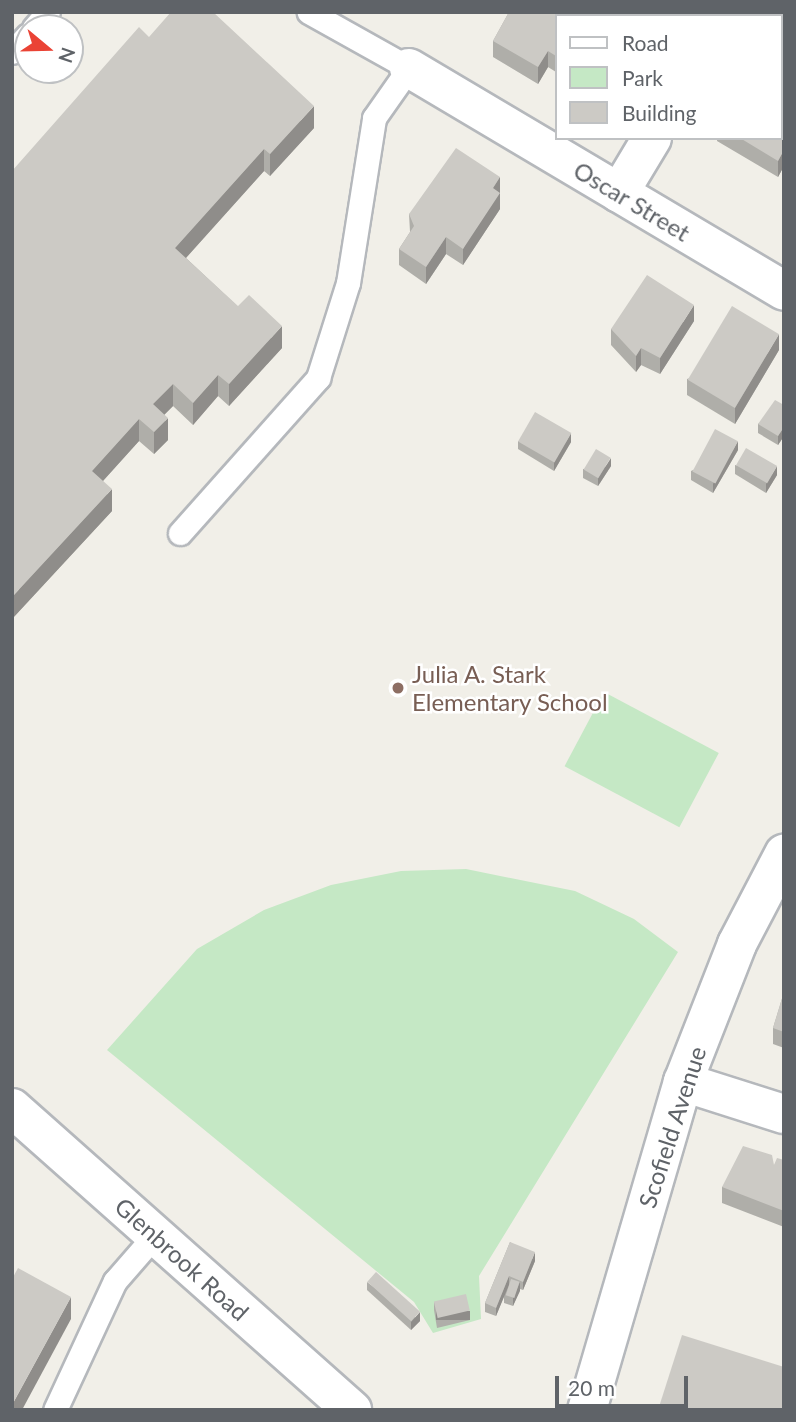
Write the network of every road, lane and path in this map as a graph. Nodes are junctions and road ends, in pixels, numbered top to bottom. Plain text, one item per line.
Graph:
1 (309, 12) edge
2 (409, 68) junction
3 (651, 140) edge
4 (619, 193) junction
5 (784, 291) edge
6 (180, 533) dead end
7 (784, 854) edge
8 (683, 1082) junction
9 (12, 1108) edge
10 (784, 1114) edge
11 (155, 1235) junction
12 (55, 1410) edge
13 (352, 1410) edge
14 (587, 1410) edge

1 - 2 lane
2 - 4 street, Oscar Street
2 - 6 lane
3 - 4 street
4 - 5 street, Oscar Street
7 - 8 street, Scofield Avenue
8 - 10 street
8 - 14 street, Scofield Avenue
9 - 11 street, Glenbrook Road
11 - 12 lane
11 - 13 street, Glenbrook Road

